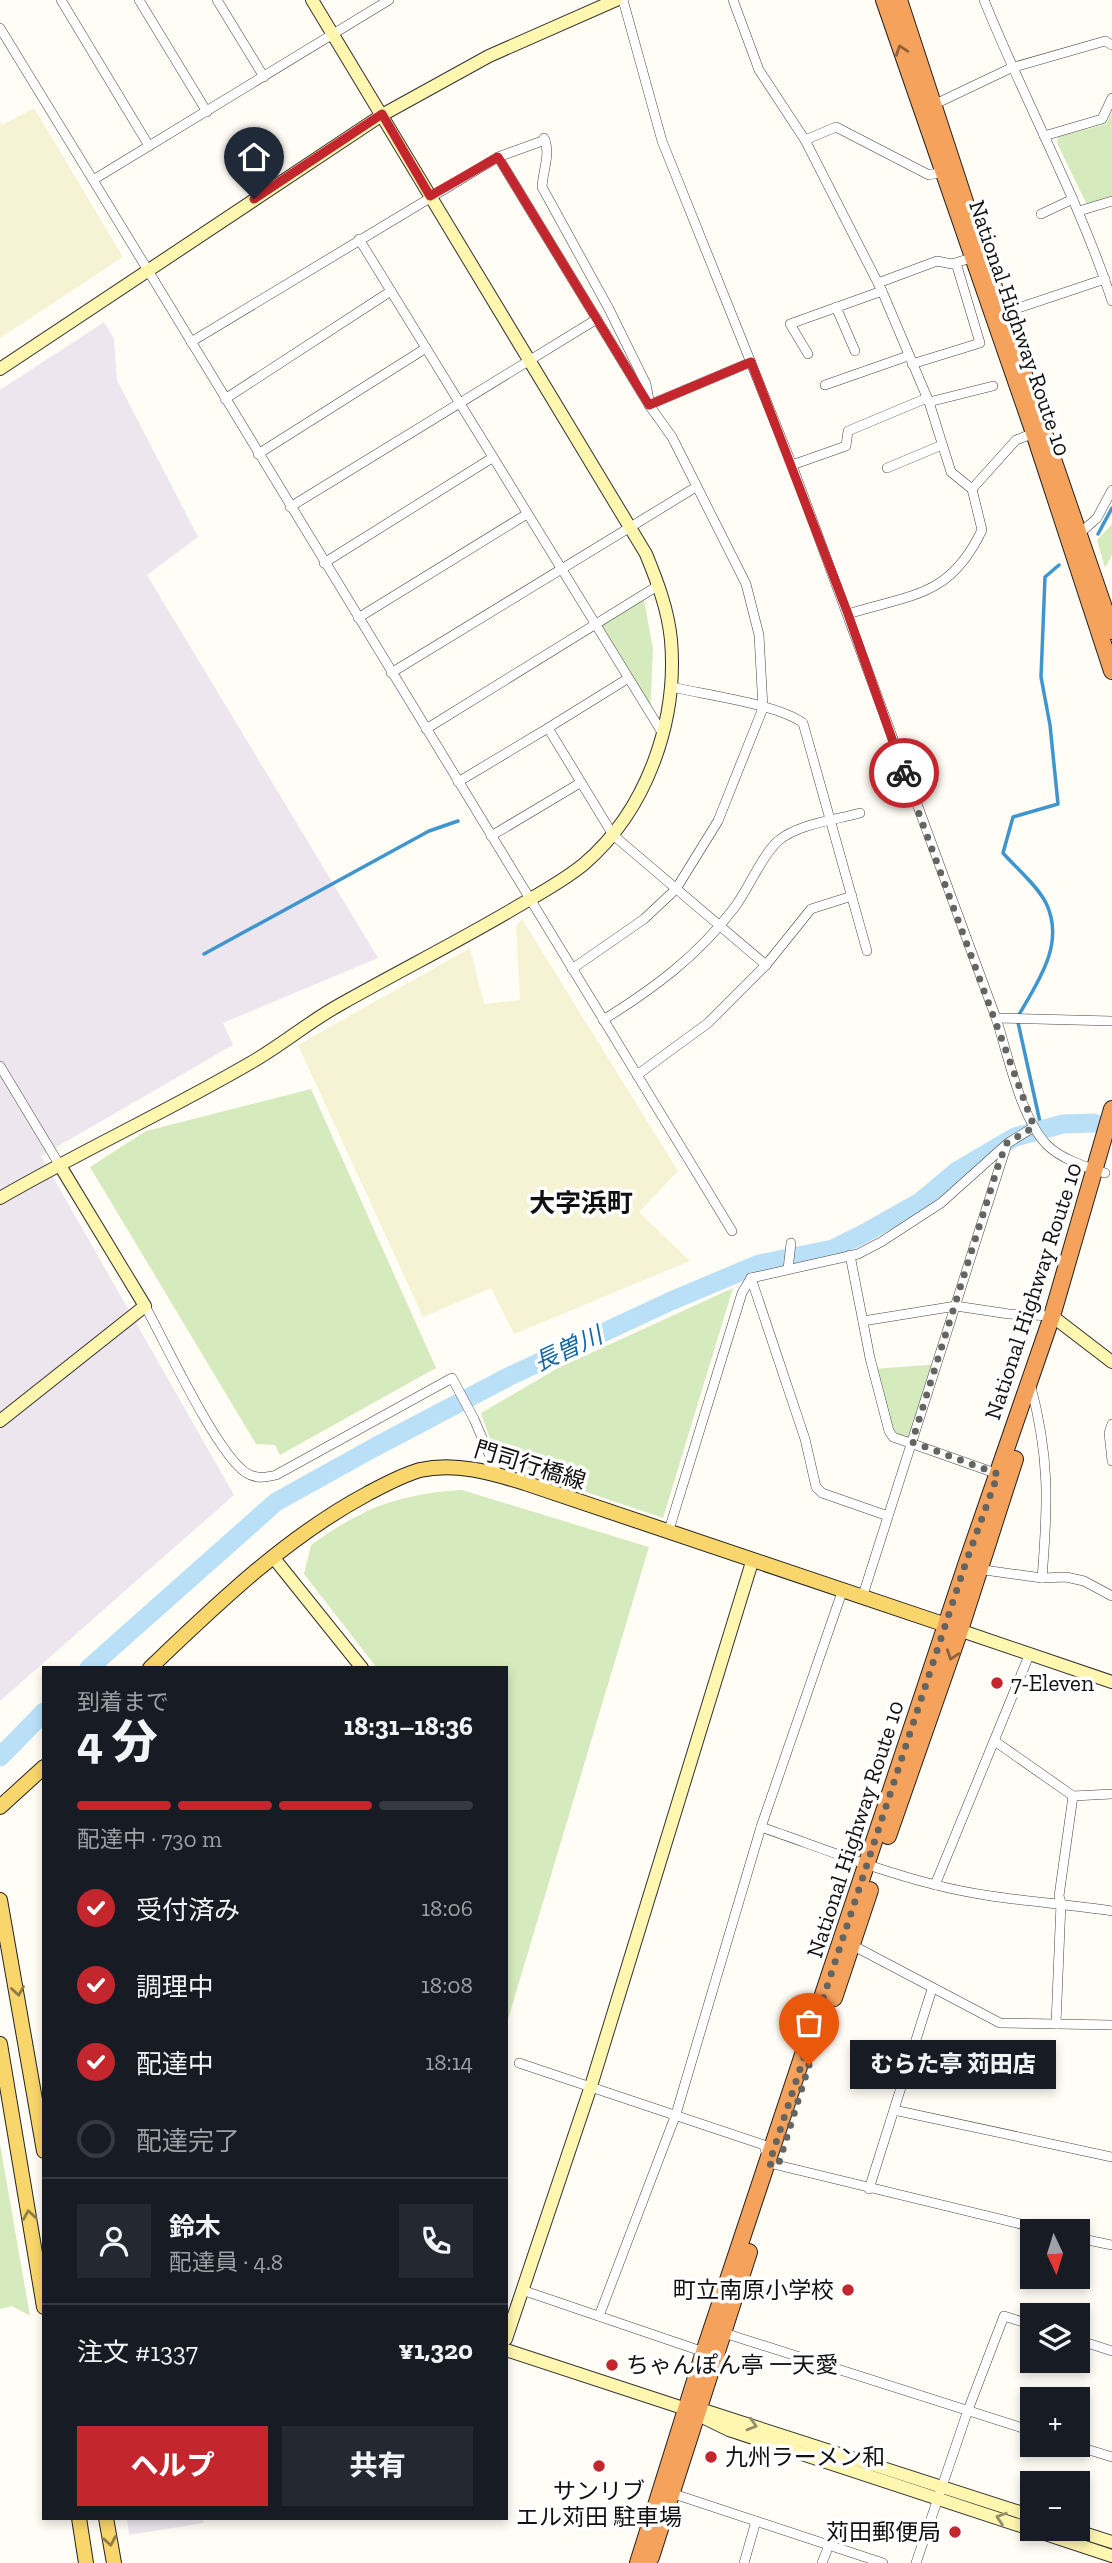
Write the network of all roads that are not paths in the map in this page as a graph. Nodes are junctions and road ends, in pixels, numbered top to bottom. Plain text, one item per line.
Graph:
1 (61, 0) edge
2 (139, 0) edge
3 (217, 0) edge
4 (312, 0) edge
5 (389, 0) edge
6 (616, 0) edge
7 (623, 0) edge
8 (733, 0) edge
9 (884, 0) edge
10 (899, 0) edge
11 (985, 0) edge
12 (0, 28) edge
13 (333, 35) junction
14 (1112, 45) edge
15 (1012, 68) junction
16 (264, 77) junction
17 (1112, 98) edge
18 (927, 107) junction
19 (206, 112) junction
20 (382, 114) junction
21 (1044, 136) junction
22 (805, 140) junction
23 (149, 146) junction
24 (498, 157) junction
25 (948, 170) junction
26 (93, 180) junction
27 (430, 196) junction
28 (1073, 199) junction
29 (1112, 201) edge
30 (1079, 211) junction
31 (1041, 214) dead end
32 (359, 239) junction
33 (970, 258) junction
34 (148, 270) junction
35 (1105, 279) junction
36 (880, 287) junction
37 (391, 291) junction
38 (1112, 301) edge
39 (836, 307) junction
40 (998, 315) junction
41 (597, 319) junction
42 (191, 342) junction
43 (426, 348) junction
44 (855, 351) dead end
45 (808, 354) dead end
46 (910, 360) junction
47 (531, 361) junction
48 (751, 362) junction
49 (0, 369) edge
50 (825, 385) dead end
51 (993, 386) dead end
52 (225, 399) junction
53 (928, 400) junction
54 (460, 405) junction
55 (649, 405) junction
56 (1034, 433) junction
57 (942, 445) junction
58 (258, 454) junction
59 (492, 458) junction
60 (793, 465) junction
61 (887, 468) dead end
62 (696, 487) junction
63 (972, 489) junction
64 (1112, 490) edge
65 (290, 508) junction
66 (527, 514) junction
67 (630, 526) junction
68 (1080, 530) junction
69 (1072, 547) junction
70 (324, 563) junction
71 (559, 568) junction
72 (659, 585) junction
73 (848, 614) junction
74 (358, 618) junction
75 (593, 623) junction
76 (1112, 631) edge
77 (1112, 671) edge
78 (391, 673) junction
79 (627, 679) junction
80 (672, 687) junction
81 (763, 708) junction
82 (548, 728) junction
83 (426, 729) junction
84 (663, 734) junction
85 (458, 782) junction
86 (580, 783) junction
87 (860, 813) dead end
88 (833, 821) junction
89 (613, 835) junction
90 (491, 836) junction
91 (676, 889) junction
92 (852, 896) junction
93 (529, 899) junction
94 (720, 926) junction
95 (867, 951) dead end
96 (766, 965) junction
97 (572, 969) junction
98 (996, 1018) junction
99 (603, 1020) junction
100 (1112, 1021) edge
101 (0, 1066) edge
102 (637, 1075) junction
103 (1112, 1109) edge
104 (1034, 1127) junction
105 (1007, 1143) junction
106 (1108, 1146) edge
107 (59, 1164) junction
108 (1101, 1172) junction
109 (0, 1198) edge
110 (732, 1231) dead end
111 (791, 1243) dead end
112 (850, 1255) junction
113 (789, 1265) junction
114 (751, 1278) junction
115 (145, 1306) junction
116 (956, 1306) junction
117 (1057, 1318) junction
118 (863, 1321) junction
119 (1112, 1362) edge
120 (1029, 1379) junction
121 (1034, 1398) junction
122 (0, 1421) edge
123 (1112, 1424) edge
124 (912, 1442) junction
125 (1112, 1461) edge
126 (998, 1474) junction
127 (498, 1475) junction
128 (888, 1516) junction
129 (668, 1533) junction
130 (274, 1557) junction
131 (752, 1562) junction
132 (972, 1567) junction
133 (1042, 1578) junction
134 (842, 1592) junction
135 (1112, 1596) edge
136 (862, 1598) junction
137 (953, 1628) junction
138 (1030, 1653) junction
139 (152, 1666) edge
140 (360, 1666) edge
141 (1112, 1682) edge
142 (996, 1742) junction
143 (42, 1769) edge
144 (1112, 1794) edge
145 (1073, 1796) junction
146 (0, 1807) edge
147 (761, 1827) junction
148 (872, 1866) junction
149 (936, 1885) junction
150 (0, 1900) edge
151 (1061, 1903) junction
152 (1112, 1911) edge
153 (847, 1943) junction
154 (932, 1989) junction
155 (1056, 2024) junction
156 (1112, 2025) edge
157 (0, 2043) edge
158 (519, 2063) dead end
159 (591, 2086) junction
160 (894, 2110) junction
161 (676, 2114) junction
162 (42, 2139) edge
163 (1112, 2157) edge
164 (773, 2165) junction
165 (869, 2189) junction
166 (1020, 2224) edge
167 (1090, 2240) edge
168 (1112, 2245) edge
169 (522, 2290) junction
170 (42, 2295) edge
171 (599, 2316) junction
172 (1020, 2321) edge
173 (718, 2331) junction
174 (508, 2333) edge
175 (1090, 2344) edge
176 (508, 2351) edge
177 (1112, 2351) edge
178 (704, 2352) junction
179 (968, 2410) junction
180 (694, 2411) junction
181 (1020, 2427) edge
182 (1090, 2450) edge
183 (1112, 2457) edge
184 (665, 2491) junction
185 (940, 2492) junction
186 (1020, 2513) edge
187 (79, 2520) edge
188 (106, 2520) edge
189 (756, 2521) junction
190 (1090, 2535) edge
191 (1112, 2542) edge
192 (829, 2545) junction
193 (1112, 2556) edge
194 (86, 2563) edge
195 (114, 2563) edge
196 (638, 2563) edge
197 (649, 2563) edge
198 (744, 2563) edge
199 (822, 2563) edge
200 (883, 2563) edge
201 (916, 2563) edge

1 - 23 street
2 - 19 street
3 - 16 street
4 - 13 street
5 - 13 street
6 - 20 street
7 - 48 street
8 - 22 street
18 -> 9 highway, National Highway Route 10
10 - 18 highway, National Highway Route 10
11 - 15 street
12 - 26 street
13 - 16 street
13 - 20 street
14 - 15 street
15 - 18 street
15 - 21 street
16 - 19 street
17 - 21 street
18 - 25 highway, National Highway Route 10
19 - 23 street
20 - 27 street
20 - 34 street
21 - 28 street
22 - 25 street
22 - 36 street
23 - 26 street
24 - 27 street
24 - 41 street
24 - 55 street
25 - 33 highway, National Highway Route 10
26 - 34 street
27 - 32 street
27 - 47 street
28 - 30 street
28 - 31 street
29 - 30 street
30 - 35 street
32 - 37 street
32 - 42 street
33 - 36 street
33 - 40 highway, National Highway Route 10
33 - 46 street
34 - 42 street
34 - 49 street
35 - 38 street
35 - 40 street
36 - 39 street
36 - 46 street
37 - 43 street
37 - 52 street
39 - 44 street
39 - 45 street
40 - 56 highway, National Highway Route 10
40 - 68 highway, National Highway Route 10
41 - 47 street
41 - 55 street
42 - 52 street
43 - 54 street
43 - 58 street
46 - 50 street
46 - 53 street
47 - 54 street
47 - 67 street
48 - 55 street
48 - 60 street
51 - 53 street
52 - 58 street
53 - 57 street
53 - 60 street
54 - 59 street
54 - 65 street
55 - 62 street
56 - 63 street
56 - 69 highway, National Highway Route 10
57 - 61 street
57 - 63 street
58 - 65 street
59 - 66 street
59 - 70 street
60 - 73 street
62 - 67 street
62 - 81 street
63 - 73 street
64 - 68 street
65 - 70 street
66 - 71 street
66 - 74 street
67 - 71 street
67 - 72 street
68 - 69 street
68 - 76 highway, National Highway Route 10
69 - 77 highway, National Highway Route 10
70 - 74 street
71 - 75 street
71 - 78 street
72 - 75 street
72 - 80 street
73 - 98 street
74 - 78 street
75 - 79 street
75 - 83 street
78 - 83 street
79 - 82 street
79 - 84 street
80 - 81 street
80 - 84 street
81 - 88 street
81 - 91 street
82 - 85 street
82 - 86 street
83 - 85 street
84 - 89 street
85 - 90 street
86 - 89 street
86 - 90 street
87 - 88 street
88 - 92 street
88 - 94 street
89 - 91 street
89 - 93 street
90 - 93 street
91 - 94 street
91 - 97 street
92 - 95 street
92 - 96 street
93 - 97 street
93 - 107 street
94 - 96 street
94 - 99 street
96 - 102 street
97 - 99 street
98 - 100 street
98 - 104 street
99 - 102 street
101 - 107 street
102 - 110 street
103 - 106 highway, National Highway Route 10
104 - 105 street
104 - 108 street
105 - 112 street
105 - 116 street
106 - 108 highway, National Highway Route 10
107 - 109 street
107 - 115 street
108 - 117 highway, National Highway Route 10
111 - 113 street
112 - 113 street
112 - 118 street
113 - 114 street
114 - 128 street
114 - 129 street
115 - 122 street
115 - 127 street
116 - 117 street
116 - 118 street
116 - 124 street
117 - 119 street
117 - 120 highway, National Highway Route 10
117 - 121 highway, National Highway Route 10
118 - 124 street
120 - 121 street
120 - 126 highway, National Highway Route 10
121 - 132 highway, National Highway Route 10
121 - 133 street
123 - 125 street
124 - 126 street
124 - 128 street
126 - 132 highway, National Highway Route 10
127 - 129 main road, 門司行橋線
127 - 130 main road, 門司行橋線
128 - 136 street
129 - 131 main road, 門司行橋線
130 - 139 main road, 門司行橋線
130 - 140 street
131 - 134 main road, 門司行橋線
131 - 159 street
132 - 133 street
132 - 137 highway, National Highway Route 10
133 - 135 street
134 - 136 main road, 門司行橋線
134 - 147 street
136 - 137 main road, 門司行橋線
137 - 138 street
137 - 148 highway, National Highway Route 10
138 - 141 street
138 - 142 street
142 - 145 street
142 - 149 street
143 - 146 main road
144 - 145 street
145 - 151 street
147 - 148 street
147 - 161 street
148 - 149 street
148 - 153 highway, National Highway Route 10
149 - 151 street
150 -> 162 main road
151 - 152 street
151 - 155 street
153 - 154 street
153 - 164 highway, National Highway Route 10
154 - 155 street
154 - 160 street
155 - 156 street
170 -> 157 main road
158 - 159 street
159 - 161 street
159 - 169 street
160 - 163 street
160 - 165 street
161 - 164 street
161 - 171 street
164 - 165 street
164 - 173 highway, National Highway Route 10
165 - 166 street
167 - 168 street
169 - 171 street
169 - 174 street
171 - 178 street
172 - 179 street
173 - 178 highway, National Highway Route 10
173 - 179 street
173 - 180 highway, National Highway Route 10
175 - 177 street
176 - 180 street
178 - 180 highway, National Highway Route 10
179 - 181 street
179 - 185 street
180 - 184 highway, National Highway Route 10
180 - 185 street
182 - 183 street
184 - 189 street
184 - 196 highway, National Highway Route 10
184 - 197 highway, National Highway Route 10
185 - 186 street
193 -> 185 street
185 - 201 street
187 - 194 main road
188 -> 195 main road
189 - 192 street
189 - 198 street
190 - 191 street
192 - 199 street
192 - 200 street

